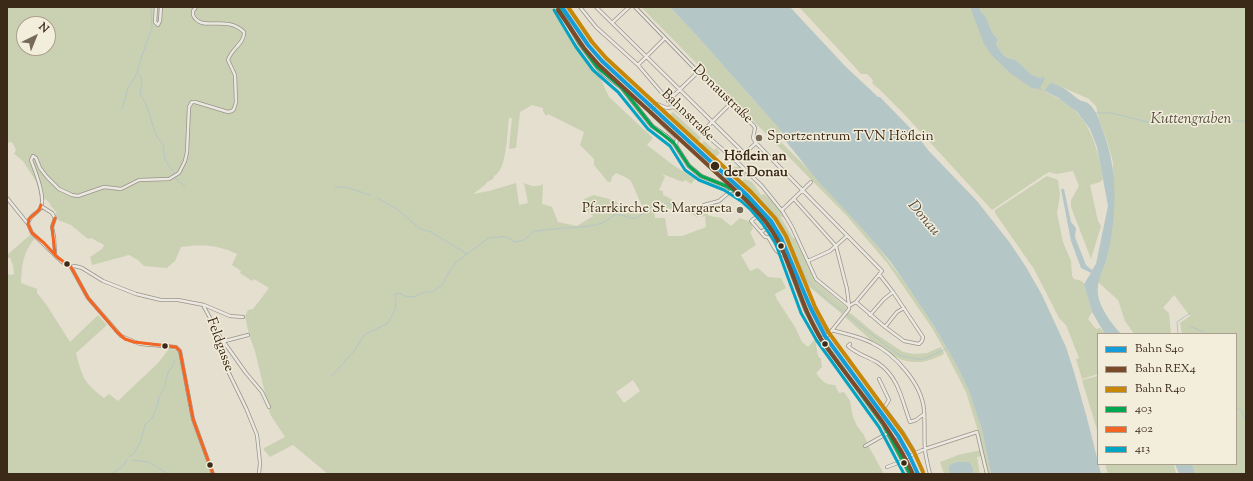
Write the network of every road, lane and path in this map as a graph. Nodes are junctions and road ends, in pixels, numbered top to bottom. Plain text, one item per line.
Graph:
1 (156, 7) edge
2 (161, 7) edge
3 (196, 7) edge
4 (558, 7) edge
5 (580, 7) edge
6 (596, 7) edge
7 (629, 7) edge
8 (635, 7) edge
9 (612, 23) junction
10 (665, 38) junction
11 (646, 56) junction
12 (638, 65) junction
13 (698, 72) junction
14 (680, 90) junction
15 (668, 101) junction
16 (731, 103) junction
17 (674, 107) junction
18 (712, 121) junction
19 (702, 132) junction
20 (675, 135) junction
21 (670, 139) junction
22 (756, 143) junction
23 (676, 145) junction
24 (744, 153) junction
25 (736, 161) junction
26 (810, 182) dead end
27 (732, 189) junction
28 (802, 190) junction
29 (7, 198) edge
30 (794, 199) junction
31 (704, 205) dead end
32 (42, 206) junction
33 (782, 210) junction
34 (761, 214) junction
35 (28, 224) junction
36 (770, 226) junction
37 (761, 232) junction
38 (775, 234) junction
39 (847, 236) junction
40 (768, 237) junction
41 (836, 246) junction
42 (55, 254) junction
43 (785, 255) junction
44 (808, 261) junction
45 (70, 267) junction
46 (879, 274) junction
47 (893, 292) junction
48 (810, 300) dead end
49 (856, 302) junction
50 (204, 305) junction
51 (849, 305) junction
52 (904, 308) junction
53 (870, 314) junction
54 (243, 317) dead end
55 (884, 327) junction
56 (832, 330) junction
57 (216, 331) junction
58 (248, 334) dead end
59 (829, 334) junction
60 (821, 339) junction
61 (225, 341) junction
62 (850, 344) dead end
63 (879, 379) dead end
64 (269, 407) dead end
65 (924, 414) junction
66 (889, 433) junction
67 (893, 440) junction
68 (865, 446) dead end
69 (925, 449) junction
70 (915, 453) junction
71 (903, 460) junction
72 (888, 467) dead end
73 (213, 474) edge
74 (259, 474) edge
75 (910, 474) edge
76 (930, 474) edge
77 (987, 474) edge

1 - 2 street
3 - 32 street
4 - 21 main road
5 - 12 street, Bahnstraße
6 - 9 street
7 - 9 street
8 - 10 street, Donaustraße
9 - 11 street
10 - 11 street
10 - 13 street, Donaustraße
11 - 12 street
11 - 14 street
12 - 15 street, Bahnstraße
13 - 14 street
13 - 16 street, Donaustraße
14 - 15 street
14 - 18 street
15 - 17 street, Bahnstraße
16 - 18 street
16 - 22 street, Donaustraße
17 - 19 street, Bahnstraße
17 - 20 street
18 - 19 street
18 - 24 street
19 - 25 street, Bahnstraße
20 - 21 street
20 - 23 street
21 - 23 main road
22 - 24 street
22 - 28 street, Donaustraße
23 - 27 main road
24 - 25 street
25 - 33 street, Bahnstraße
26 - 28 street
27 - 31 street
27 - 34 main road
28 - 30 street
28 - 39 street, Donaustraße
29 - 35 street
30 - 33 street
30 - 41 street
32 - 35 street
32 - 42 street
33 - 44 street, Bahnstraße
34 - 36 main road
34 - 37 street
35 - 42 street
36 - 37 street
36 - 38 main road
37 - 40 street
38 - 40 street
38 - 43 main road
39 - 41 street
39 - 46 street, Donaustraße
40 - 43 street
41 - 44 street
41 - 51 street
42 - 45 street
43 - 60 main road
44 - 51 street, Bahnstraße
45 - 50 street, Feldgasse
45 - 73 street
46 - 47 street
46 - 49 street
47 - 52 street
47 - 53 street
48 - 59 street
49 - 51 street
49 - 53 street
50 - 54 street
50 - 57 street, Feldgasse
51 - 56 street
52 - 55 street
52 - 55 street
53 - 55 street
56 - 59 street
56 - 65 street
57 - 61 street
57 - 74 street, Feldgasse
58 - 61 street
59 - 60 street
60 - 66 main road
61 - 64 street
62 - 65 street
63 - 70 street
65 - 69 street
66 - 67 main road
66 - 68 street
67 - 70 street
67 - 71 main road
69 - 70 street
69 - 76 street
69 - 77 street
71 - 72 street
71 - 75 main road

